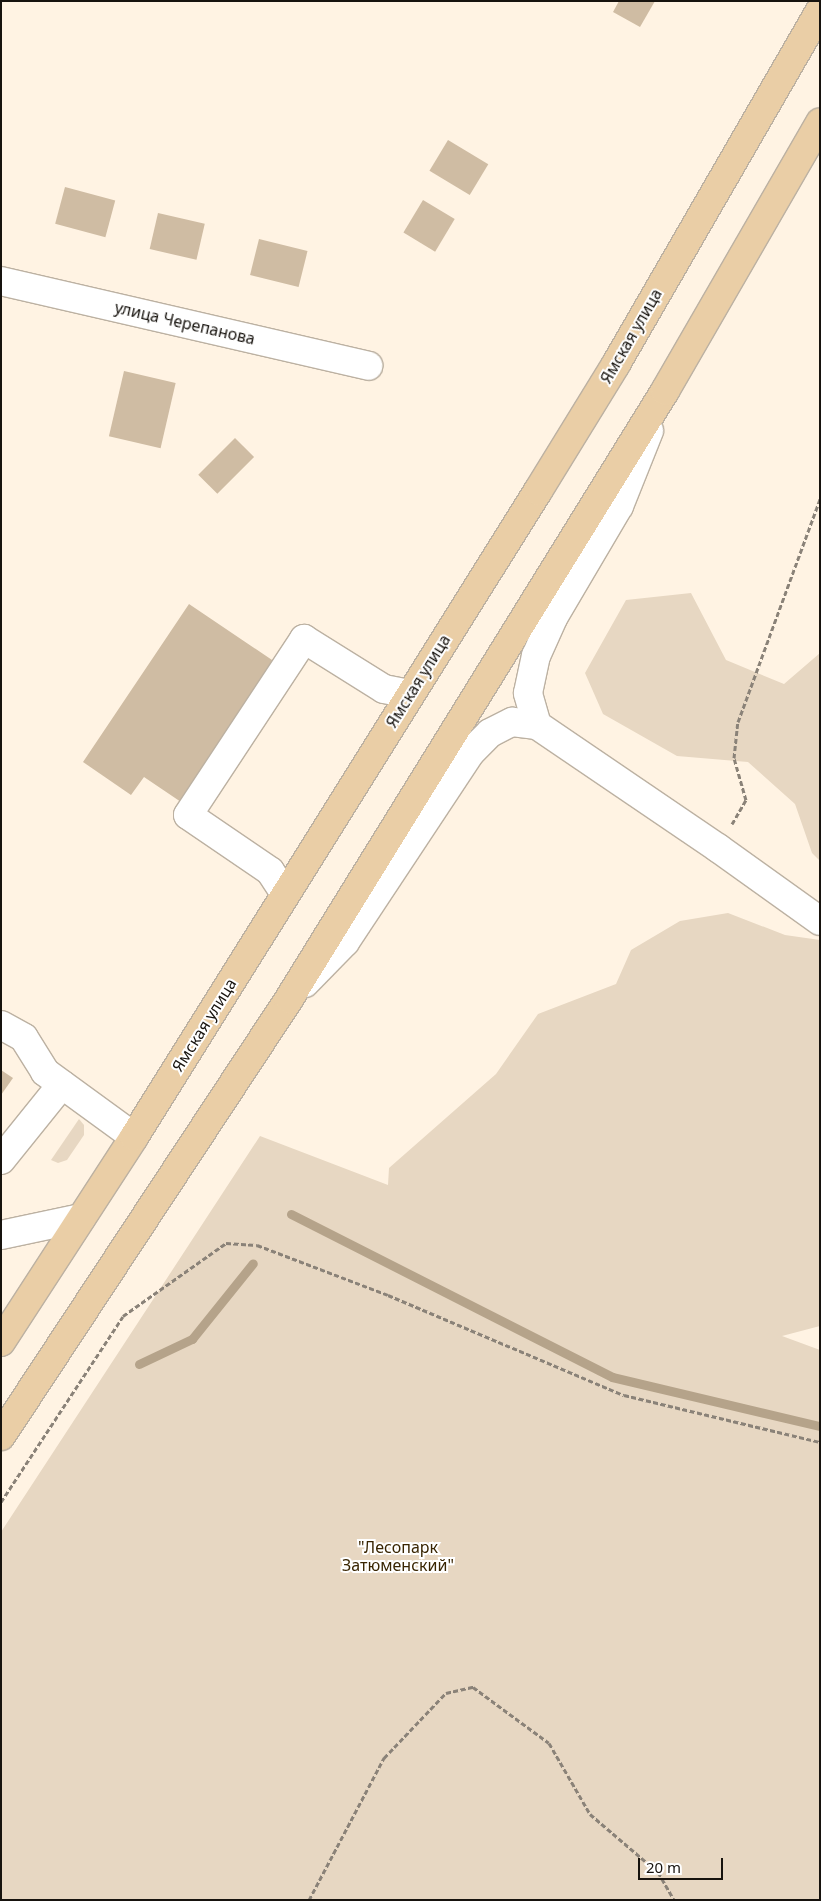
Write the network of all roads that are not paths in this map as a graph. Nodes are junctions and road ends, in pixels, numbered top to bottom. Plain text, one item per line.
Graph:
1 (820, 11) edge
2 (820, 122) edge
3 (1, 281) edge
4 (368, 366) dead end
5 (666, 391) junction
6 (410, 694) junction
7 (537, 726) junction
8 (285, 894) junction
9 (820, 921) edge
10 (289, 999) junction
11 (1, 1025) edge
12 (54, 1078) junction
13 (134, 1137) junction
14 (1, 1160) edge
15 (81, 1218) junction
16 (1, 1235) edge
17 (1, 1342) edge
18 (1, 1436) edge

1 - 6 main road, Ямская улица
2 - 5 main road
3 - 4 street, улица Черепанова
5 - 7 street
5 - 10 main road
6 - 8 main road, Ямская улица
6 - 8 street
7 - 9 street
7 - 10 street
8 - 13 main road, Ямская улица
10 - 18 main road
11 - 12 street
12 - 13 street
12 - 14 street
13 - 15 main road, Ямская улица
15 - 16 street
15 - 17 main road, Ямская улица

